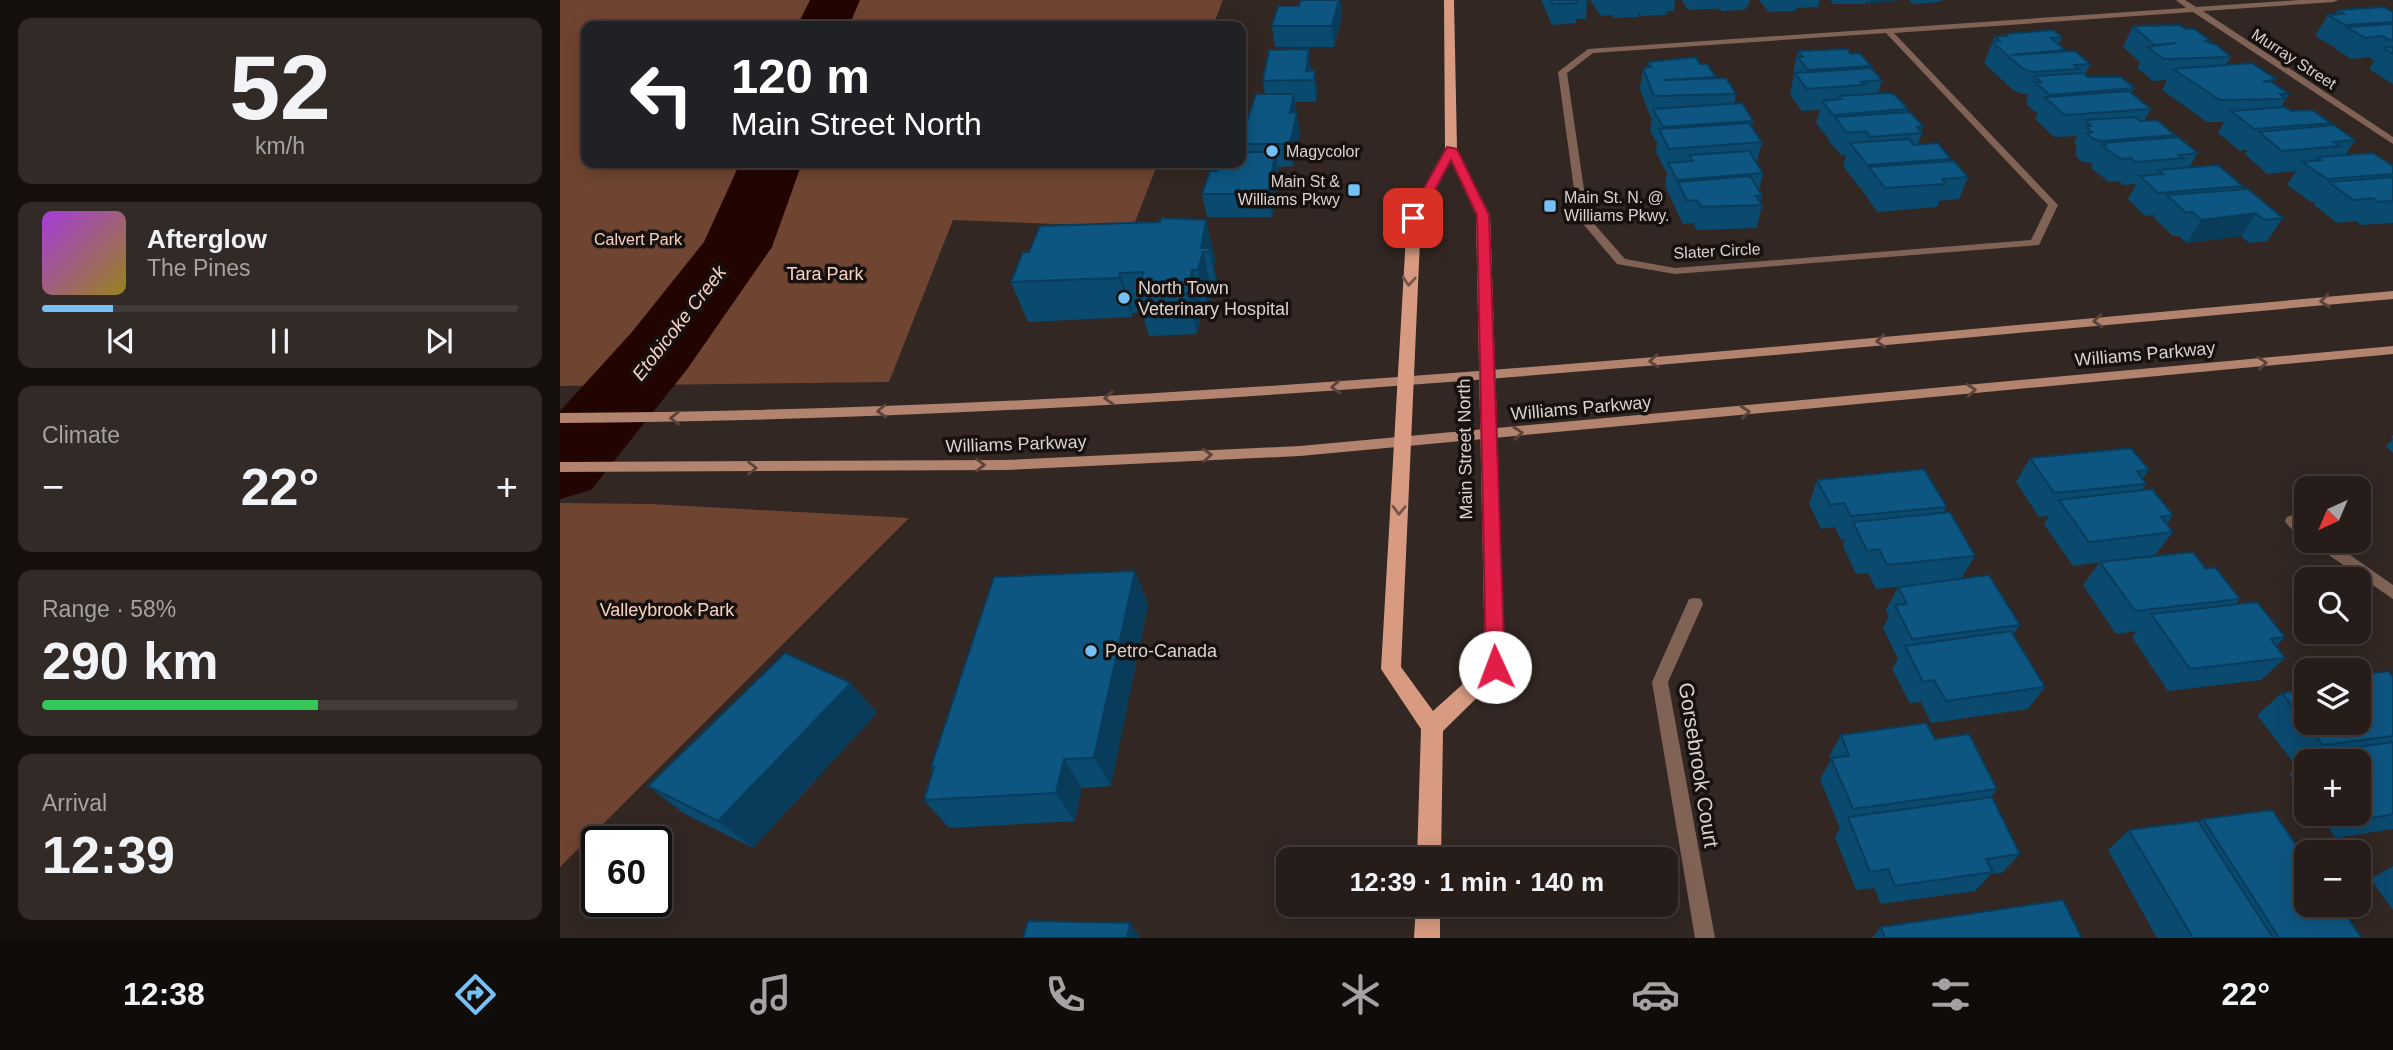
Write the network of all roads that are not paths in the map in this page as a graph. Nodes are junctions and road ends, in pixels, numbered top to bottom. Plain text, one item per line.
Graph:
1 (1449, 0) edge
2 (2180, 0) edge
3 (2334, 0) edge
4 (2196, 12) junction
5 (1890, 33) junction
6 (2393, 141) edge
7 (1451, 149) junction
8 (2393, 295) edge
9 (2393, 351) edge
10 (1487, 375) junction
11 (1404, 381) junction
12 (560, 418) edge
13 (1489, 435) junction
14 (1402, 442) junction
15 (560, 467) edge
16 (2336, 553) edge
17 (2393, 593) edge
18 (1695, 604) dead end
19 (1432, 727) junction
20 (1429, 847) edge
21 (1428, 917) edge
22 (1427, 938) edge
23 (1705, 938) edge

1 - 7 main road, Main Street North
2 - 4 street, Murray Street
3 - 4 street, Slater Circle
4 - 5 street, Slater Circle
4 - 6 street, Murray Street
5 - 5 street, Slater Circle
7 - 10 main road, Main Street North
7 -> 11 main road, Main Street North
8 -> 10 main road, Williams Parkway
13 -> 9 main road, Williams Parkway
10 - 11 main road, Williams Parkway
10 - 13 main road, Main Street North
11 -> 12 main road, Williams Parkway
11 - 14 main road, Main Street North
13 - 14 main road, Williams Parkway
13 - 19 main road, Main Street North
15 -> 14 main road, Williams Parkway
14 -> 19 main road, Main Street North
16 - 17 street
18 - 23 street, Gorsebrook Court
19 - 20 main road
21 - 22 main road

